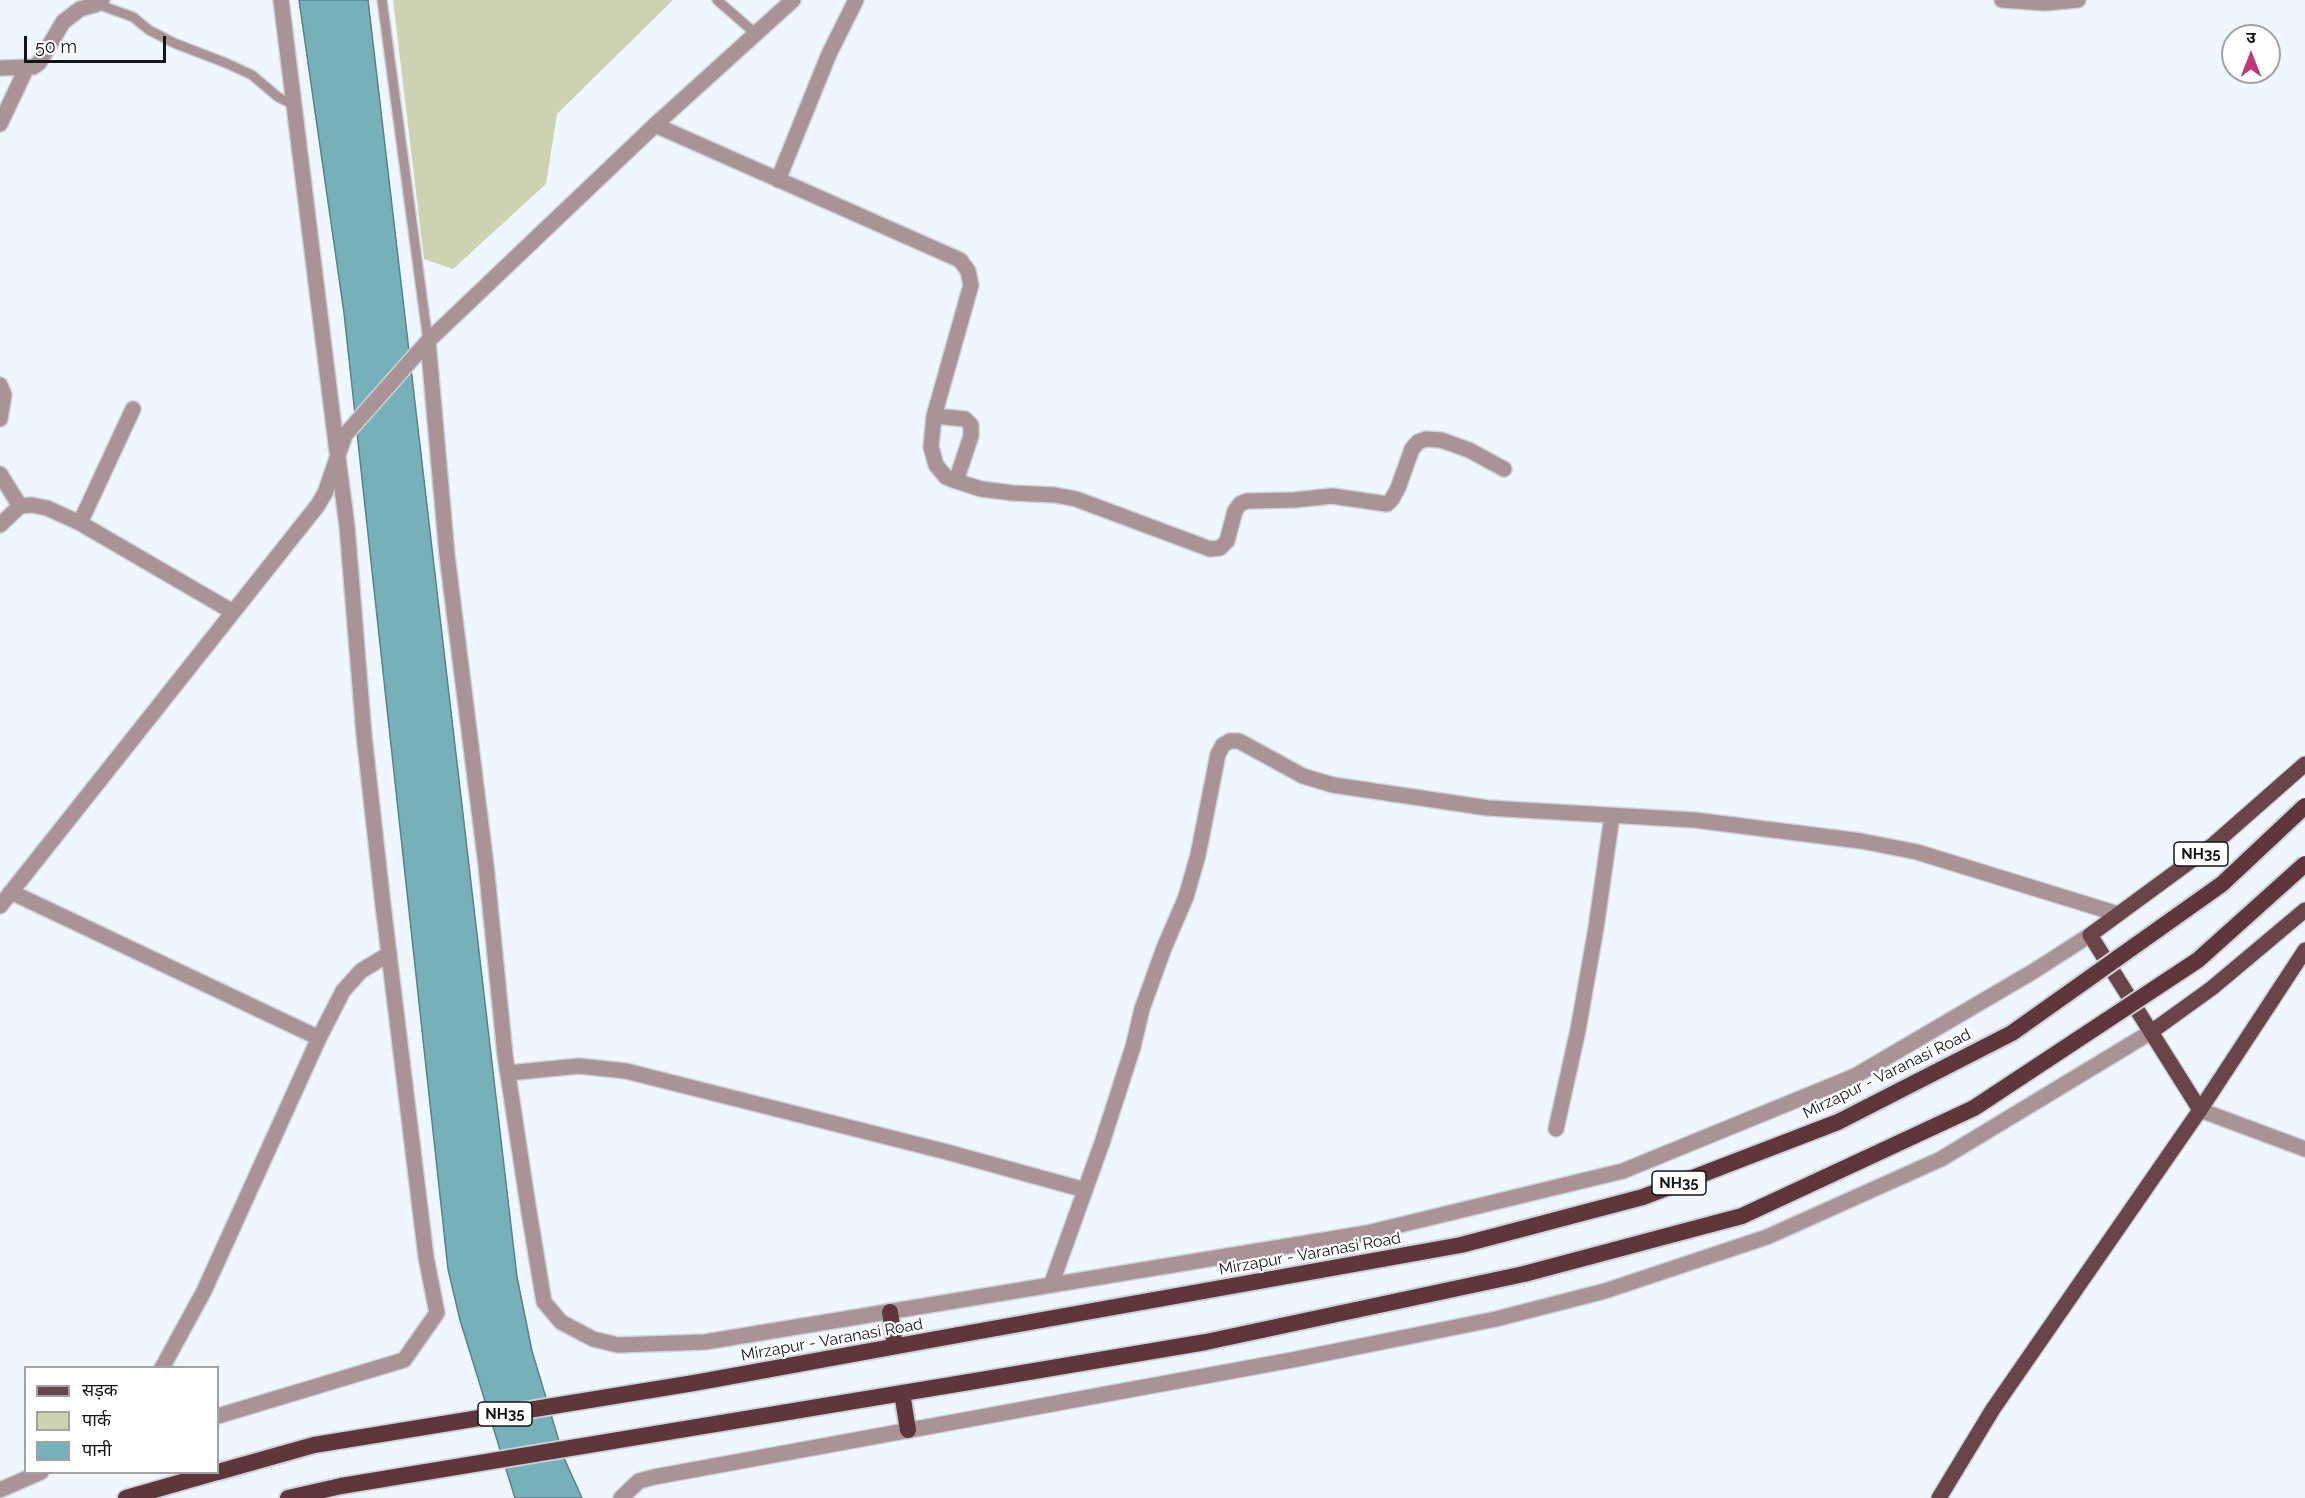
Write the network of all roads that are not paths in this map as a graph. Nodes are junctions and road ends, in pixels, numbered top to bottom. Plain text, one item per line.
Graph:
1 (281, 0) edge
2 (382, 0) edge
3 (717, 0) edge
4 (792, 0) edge
5 (856, 0) edge
6 (2002, 0) edge
7 (2078, 0) edge
8 (100, 2) edge
9 (755, 33) junction
10 (27, 67) junction
11 (0, 68) edge
12 (294, 105) junction
13 (0, 124) edge
14 (655, 125) junction
15 (778, 180) junction
16 (423, 347) junction
17 (0, 385) edge
18 (133, 409) dead end
19 (934, 416) junction
20 (0, 419) edge
21 (337, 452) junction
22 (1504, 468) dead end
23 (0, 474) edge
24 (956, 482) junction
25 (20, 506) junction
26 (80, 523) junction
27 (0, 525) edge
28 (233, 612) junction
29 (2305, 764) edge
30 (2305, 806) edge
31 (1612, 816) junction
32 (2305, 864) edge
33 (11, 892) junction
34 (0, 906) edge
35 (2305, 910) edge
36 (2118, 914) junction
37 (2090, 935) junction
38 (2305, 950) edge
39 (389, 954) junction
40 (2151, 1032) junction
41 (319, 1038) junction
42 (508, 1072) junction
43 (2200, 1110) junction
44 (1556, 1129) dead end
45 (2305, 1149) edge
46 (1085, 1190) junction
47 (1051, 1285) junction
48 (890, 1312) junction
49 (895, 1346) junction
50 (163, 1366) edge
51 (902, 1393) junction
52 (219, 1416) edge
53 (908, 1430) junction
54 (219, 1471) edge
55 (39, 1474) edge
56 (210, 1474) edge
57 (0, 1490) edge
58 (126, 1498) edge
59 (288, 1498) edge
60 (621, 1498) edge
61 (1939, 1498) edge

1 - 12 street
2 - 16 lane
3 - 9 lane
4 - 9 street
5 - 15 street
6 - 7 street
8 - 10 street
8 - 12 lane
9 - 14 street
10 - 11 street
10 - 13 street
12 - 21 street
14 - 15 street
14 - 16 street
15 - 19 street
16 - 21 street
16 - 42 street
17 - 20 street
18 - 26 street
19 - 24 street
19 - 24 street
21 - 28 street
21 - 39 street
22 - 24 street
23 - 25 street
25 - 26 street
25 - 27 street
26 - 28 street
28 - 33 street
29 - 36 main road, NH35
30 - 49 highway, Mirzapur - Varanasi Road / NH35, bridge
31 - 36 street
31 - 44 street
31 - 46 street
32 - 51 highway, bridge
33 - 34 street
33 - 41 street
35 - 40 main road
36 - 37 main road, NH35
37 - 40 main road
37 - 47 street
38 - 43 main road
39 - 41 street
39 - 52 street
40 - 43 main road
40 - 53 street
41 - 50 street
42 - 46 street
42 - 48 street
43 - 45 street
43 - 61 main road
46 - 47 street
47 - 48 street
48 - 49 highway
49 - 54 highway, Mirzapur - Varanasi Road / NH35
51 - 53 highway
51 - 59 highway
53 - 60 street
55 - 57 street
56 - 58 highway, Mirzapur - Varanasi Road / NH35

